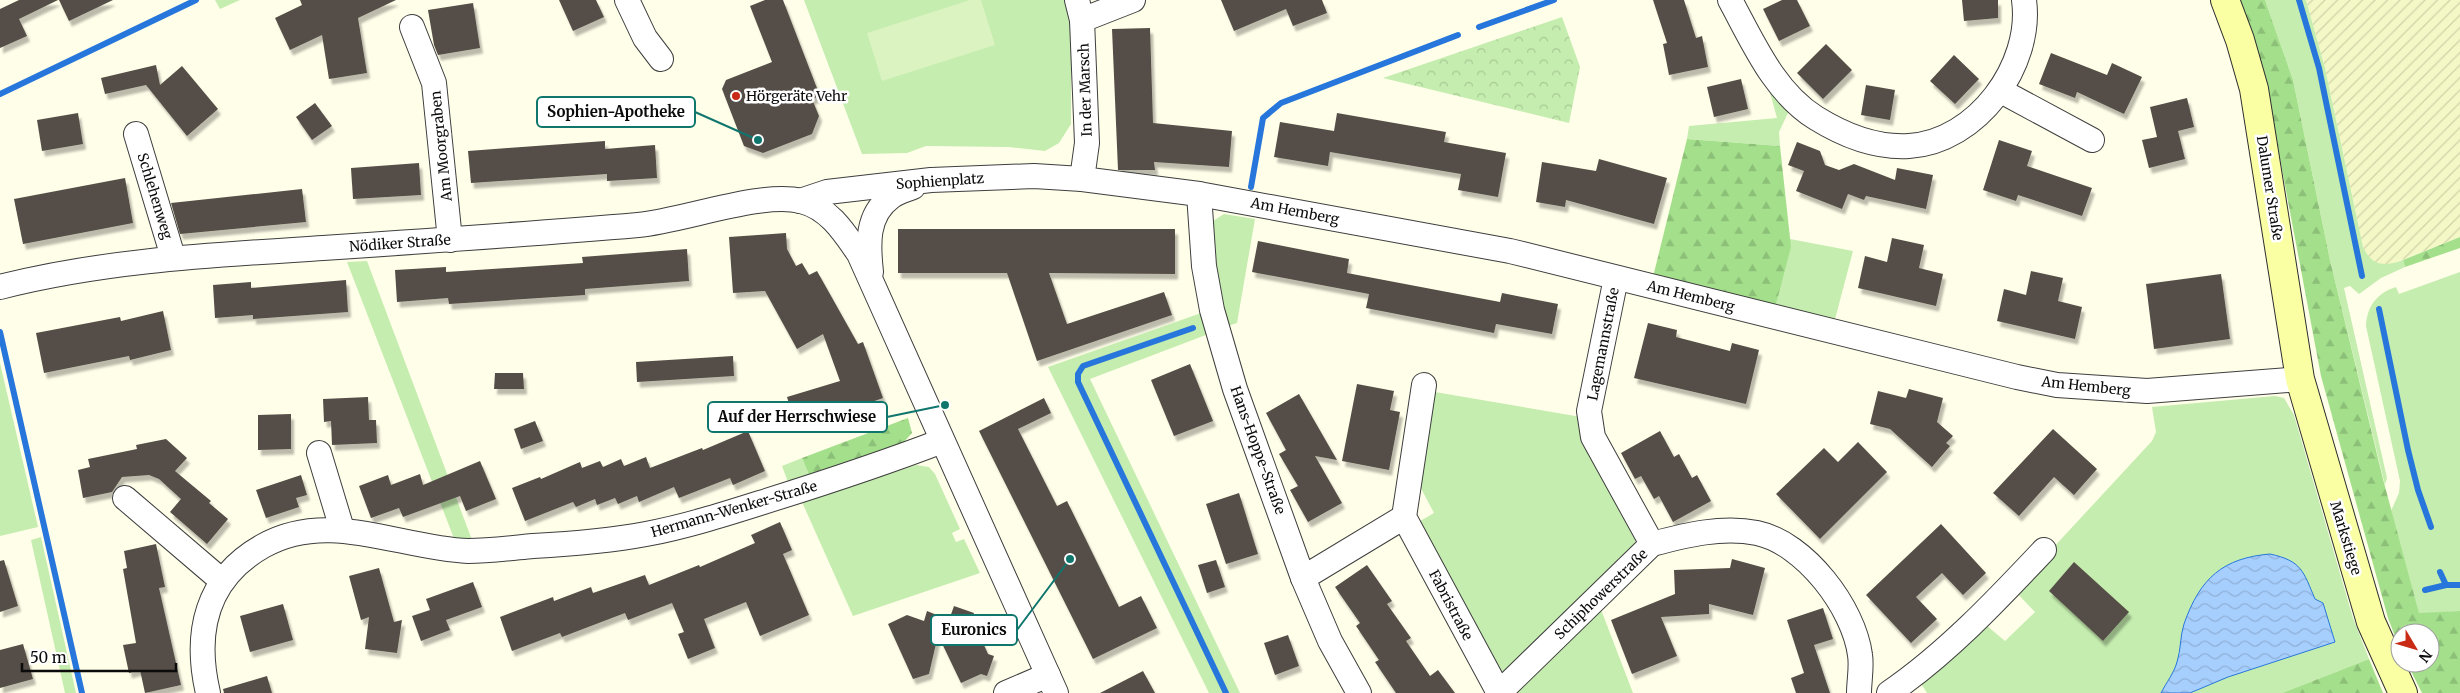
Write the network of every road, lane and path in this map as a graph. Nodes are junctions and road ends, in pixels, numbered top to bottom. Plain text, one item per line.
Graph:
1 (626, 0) edge
2 (1134, 0) edge
3 (1730, 0) edge
4 (2024, 0) edge
5 (2225, 0) edge
6 (1080, 10) edge
7 (412, 27) dead end
8 (662, 59) dead end
9 (2001, 91) junction
10 (136, 134) dead end
11 (2092, 140) dead end
12 (1082, 179) junction
13 (931, 180) junction
14 (1199, 194) junction
15 (800, 201) junction
16 (450, 240) junction
17 (173, 257) junction
18 (1616, 278) junction
19 (872, 282) junction
20 (0, 287) edge
21 (2300, 379) junction
22 (1424, 384) dead end
23 (942, 441) junction
24 (318, 453) dead end
25 (124, 498) dead end
26 (1404, 517) junction
27 (342, 529) junction
28 (1652, 544) junction
29 (2044, 550) dead end
30 (1303, 578) junction
31 (221, 580) junction
32 (1052, 684) edge
33 (208, 693) edge
34 (1006, 693) edge
35 (1359, 693) edge
36 (1499, 693) edge
37 (1859, 693) edge
38 (1889, 693) edge
39 (2403, 693) edge

1 - 8 street
2 - 6 street
3 - 9 street
4 - 9 street
5 - 21 street, Dalumer Straße
6 - 12 street, In der Marsch
7 - 16 street, Am Moorgraben
9 - 11 street
10 - 17 street, Schlehenweg
12 - 13 street, Sophienplatz
12 - 14 street, Am Hemberg
13 - 15 street, Sophienplatz
13 - 19 street
14 - 18 street, Am Hemberg
14 - 30 street, Hans-Hoppe-Straße
15 - 16 street, Nödiker Straße
15 - 19 street
16 - 17 street, Nödiker Straße
17 - 20 street, Nödiker Straße
18 - 21 street, Am Hemberg
18 - 28 street, Lagemannstraße
19 - 23 street
21 - 39 street, Markstiege
22 - 26 street
23 - 27 street, Hermann-Wenker-Straße
23 - 32 street
24 - 27 street
25 - 31 street
26 - 30 street
26 - 36 street, Fabristraße
27 - 31 street, Hermann-Wenker-Straße
28 - 36 street, Schiphowerstraße
28 - 37 street, Schiphowerstraße
29 - 38 street
30 - 35 street, Hans-Hoppe-Straße
31 - 33 street, Hermann-Wenker-Straße
32 - 34 street

